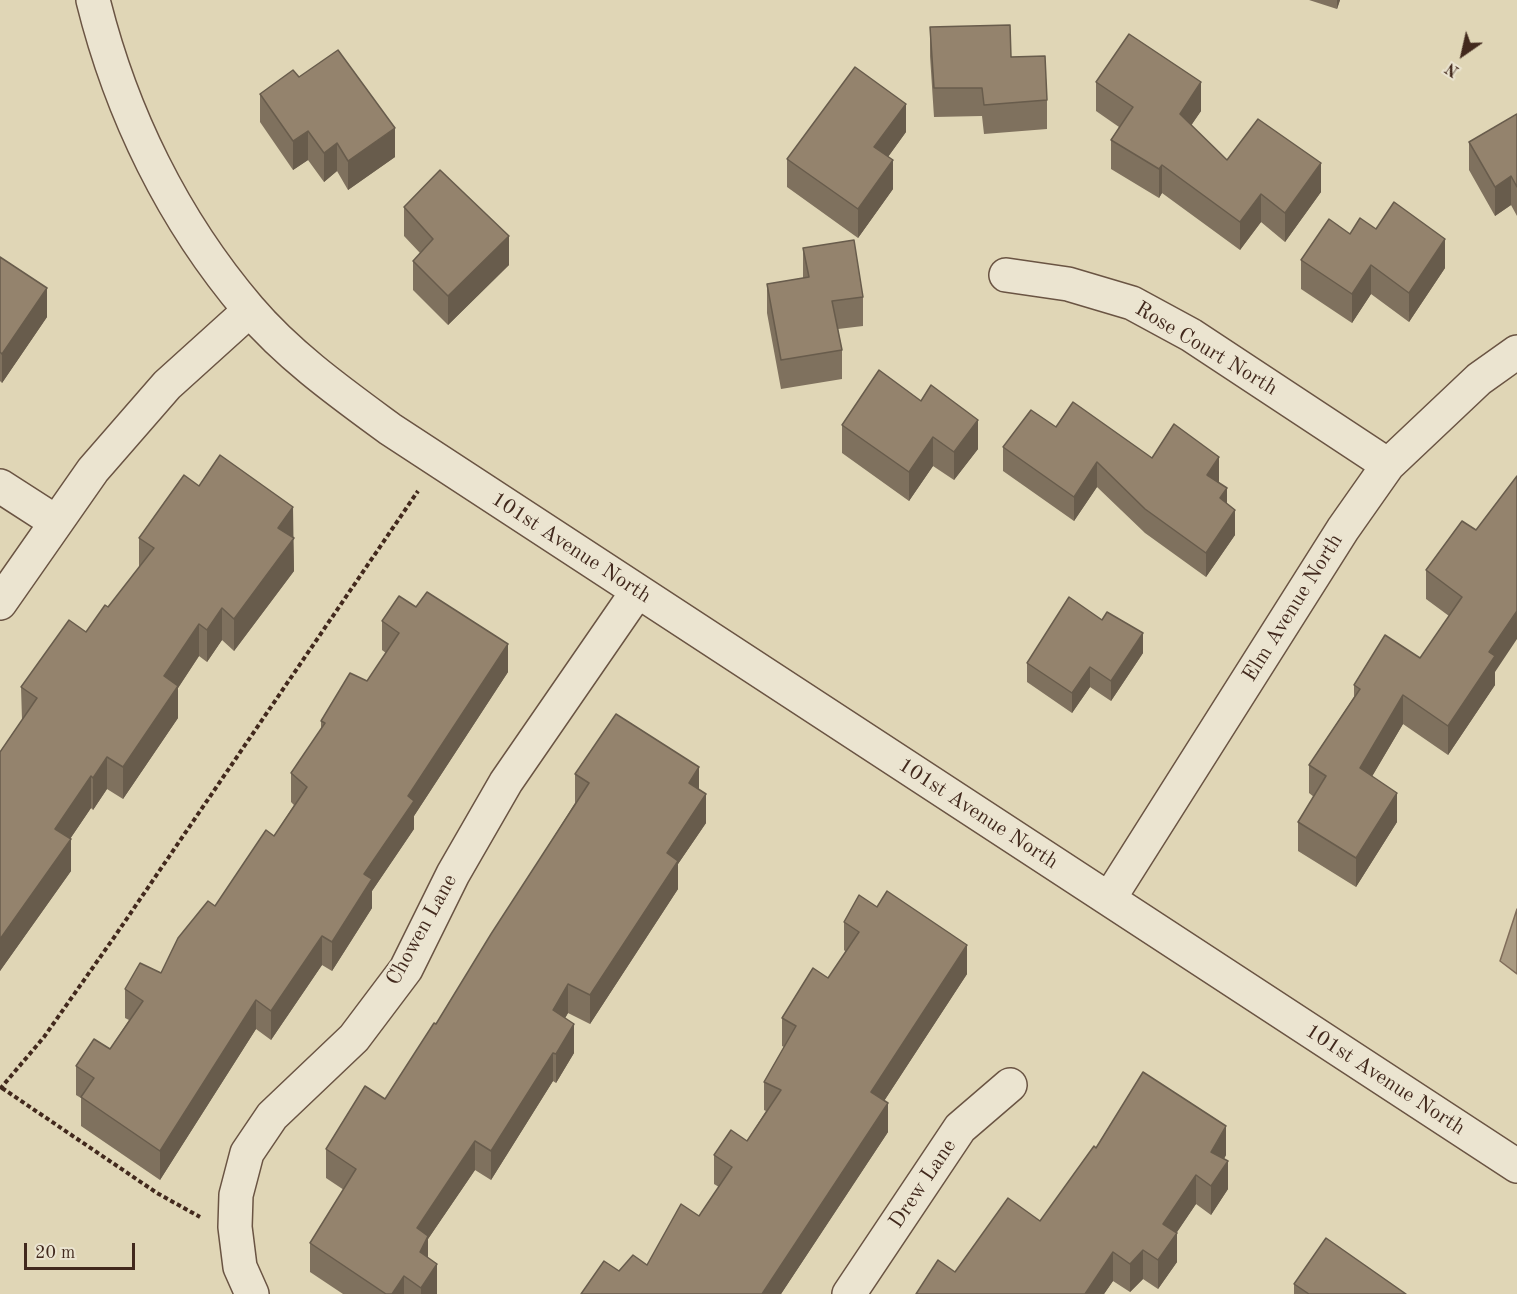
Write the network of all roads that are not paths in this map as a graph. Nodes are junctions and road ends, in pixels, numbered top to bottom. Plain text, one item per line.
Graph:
1 (93, 0) edge
2 (1006, 275) dead end
3 (250, 310) junction
4 (1517, 352) edge
5 (1388, 465) junction
6 (0, 486) edge
7 (56, 522) junction
8 (637, 592) junction
9 (0, 603) edge
10 (1108, 899) junction
11 (1010, 1085) dead end
12 (1517, 1166) edge
13 (246, 1281) edge
14 (849, 1294) edge

1 - 3 street, 101st Avenue North
2 - 5 street, Rose Court North
3 - 7 street
3 - 8 street, 101st Avenue North
4 - 5 street, Elm Avenue North
5 - 10 street, Elm Avenue North
6 - 7 street
7 - 9 street
8 - 10 street, 101st Avenue North
8 - 13 street, Chowen Lane
10 - 12 street, 101st Avenue North
11 - 14 street, Drew Lane

